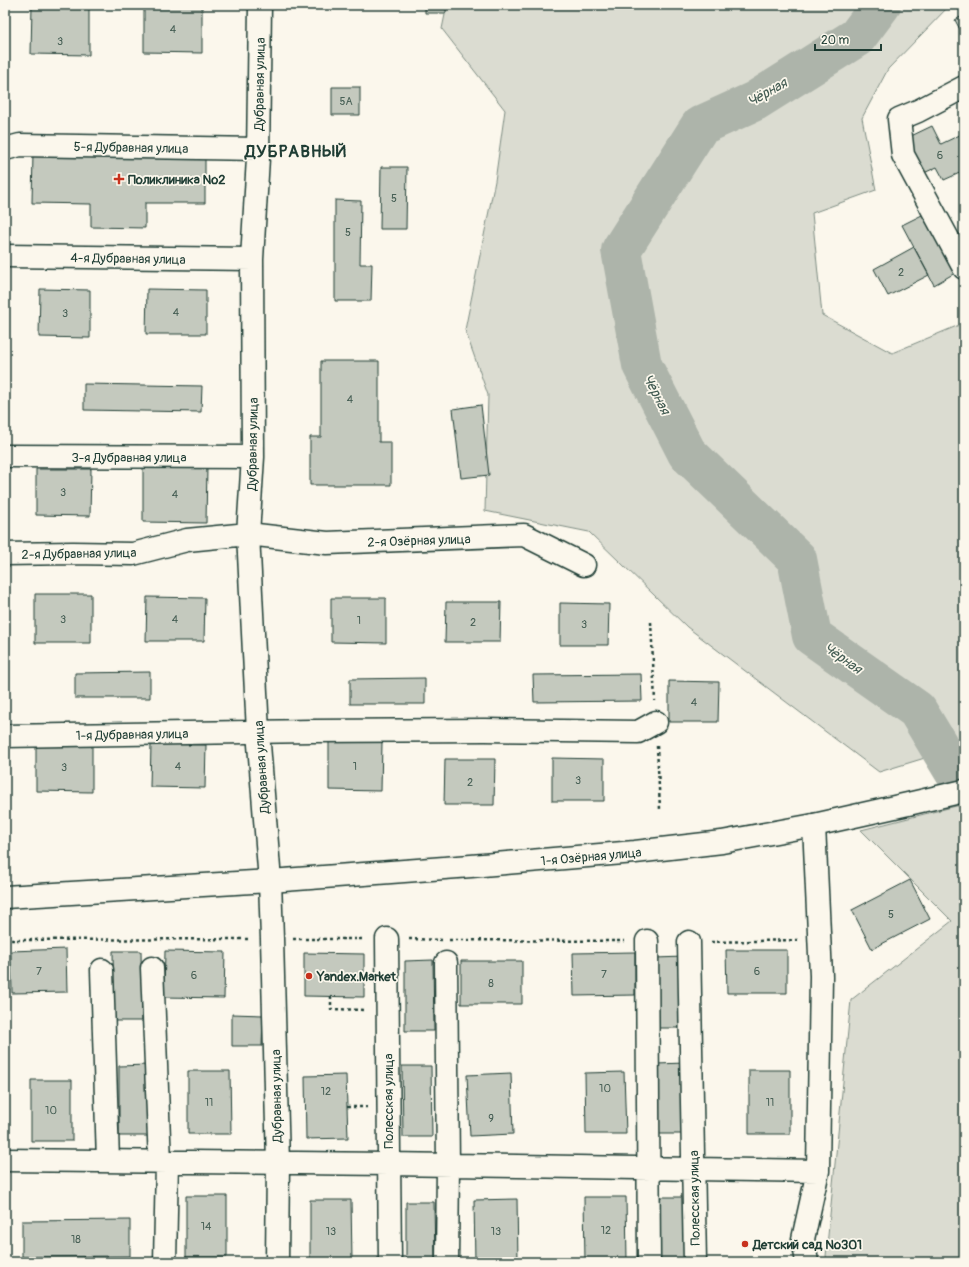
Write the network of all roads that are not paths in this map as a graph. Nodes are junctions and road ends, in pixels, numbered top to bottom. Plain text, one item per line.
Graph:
1 (260, 5) edge
2 (964, 87) edge
3 (5, 149) edge
4 (258, 149) junction
5 (5, 256) edge
6 (252, 259) junction
7 (964, 268) edge
8 (5, 456) edge
9 (253, 457) junction
10 (248, 534) junction
11 (5, 554) edge
12 (584, 565) dead end
13 (656, 722) road end
14 (258, 732) junction
15 (5, 736) edge
16 (964, 791) edge
17 (814, 825) junction
18 (270, 882) junction
19 (5, 897) edge
20 (387, 939) road end
21 (647, 941) road end
22 (689, 942) road end
23 (446, 963) dead end
24 (152, 968) dead end
25 (102, 970) dead end
26 (5, 1160) edge
27 (108, 1161) junction
28 (163, 1162) junction
29 (278, 1163) junction
30 (389, 1164) junction
31 (448, 1165) junction
32 (648, 1169) junction
33 (693, 1169) junction
34 (818, 1171) junction
35 (165, 1262) edge
36 (277, 1262) edge
37 (390, 1262) edge
38 (447, 1262) edge
39 (649, 1262) edge
40 (695, 1262) edge
41 (807, 1262) edge

1 - 4 street, Дубравная улица
2 - 7 street
3 - 4 street, 5-я Дубравная улица
4 - 6 street, Дубравная улица
5 - 6 street, 4-я Дубравная улица
6 - 9 street, Дубравная улица
8 - 9 street, 3-я Дубравная улица
9 - 10 street, Дубравная улица
10 - 11 street, 2-я Дубравная улица
10 - 12 street, 2-я Озёрная улица
10 - 14 street, Дубравная улица
13 - 14 street
14 - 15 street, 1-я Дубравная улица
14 - 18 street, Дубравная улица
16 - 17 street, 1-я Озёрная улица
17 - 18 street, 1-я Озёрная улица
17 - 34 street
18 - 19 street
18 - 29 street, Дубравная улица
20 - 30 street, Полесская улица
21 - 32 street
22 - 33 street, Полесская улица
23 - 31 street
24 - 28 street
25 - 27 street
26 - 27 street
27 - 28 street
28 - 29 street
28 - 35 street
29 - 30 street
29 - 36 street, Дубравная улица
30 - 31 street
30 - 37 street, Полесская улица
31 - 32 street
31 - 38 street
32 - 33 street
32 - 39 street
33 - 34 street
33 - 40 street, Полесская улица
34 - 41 street

